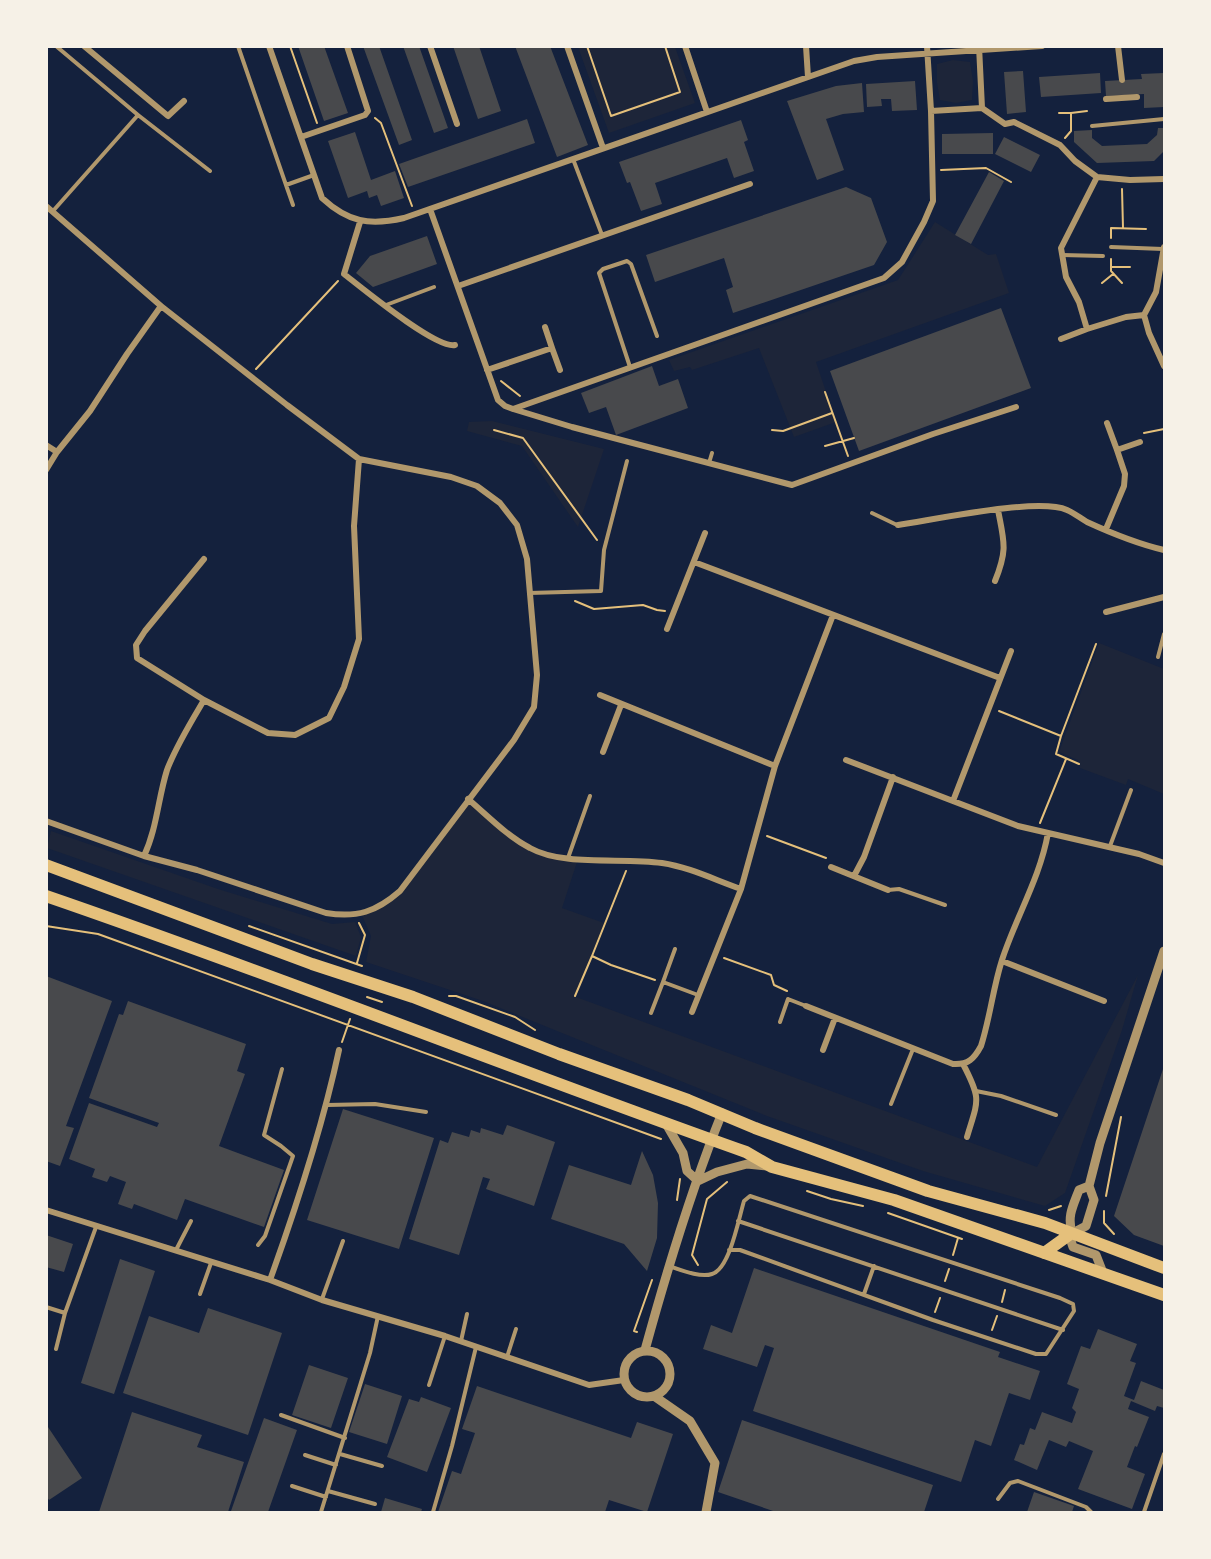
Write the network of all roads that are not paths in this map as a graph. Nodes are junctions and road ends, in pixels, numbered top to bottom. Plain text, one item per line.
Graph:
1 (56, 46) edge
2 (84, 46) edge
3 (238, 46) edge
4 (269, 46) edge
5 (347, 46) edge
6 (430, 46) edge
7 (567, 46) edge
8 (685, 46) edge
9 (806, 46) edge
10 (927, 46) edge
11 (1042, 46) edge
12 (1118, 46) edge
13 (979, 49) edge
14 (928, 54) junction
15 (808, 77) junction
16 (1122, 80) dead end
17 (1137, 96) dead end
18 (1106, 99) dead end
19 (183, 100) dead end
20 (982, 108) junction
21 (931, 111) junction
22 (707, 112) junction
23 (138, 115) junction
24 (1164, 119) edge
25 (457, 124) dead end
26 (1092, 126) dead end
27 (301, 137) junction
28 (603, 148) junction
29 (573, 159) junction
30 (210, 171) dead end
31 (314, 174) junction
32 (1097, 177) junction
33 (1164, 179) edge
34 (750, 184) dead end
35 (286, 185) junction
36 (293, 205) dead end
37 (46, 206) edge
38 (429, 209) junction
39 (53, 212) junction
40 (360, 222) junction
41 (602, 236) junction
42 (1111, 247) dead end
43 (1164, 248) edge
44 (1062, 255) junction
45 (1103, 256) dead end
46 (458, 286) junction
47 (434, 287) dead end
48 (385, 305) junction
49 (161, 306) junction
50 (1144, 315) junction
51 (545, 327) dead end
52 (1087, 329) junction
53 (657, 336) dead end
54 (1061, 339) dead end
55 (455, 345) dead end
56 (552, 348) junction
57 (1164, 366) edge
58 (630, 367) junction
59 (487, 370) junction
60 (560, 370) dead end
61 (1016, 407) dead end
62 (513, 409) junction
63 (1107, 423) dead end
64 (1140, 441) road end
65 (46, 445) edge
66 (1117, 450) junction
67 (57, 452) junction
68 (712, 453) dead end
69 (359, 459) junction
70 (627, 461) dead end
71 (709, 463) junction
72 (46, 470) edge
73 (998, 510) junction
74 (872, 513) dead end
75 (898, 525) joint
76 (1106, 529) junction
77 (705, 533) dead end
78 (1164, 550) edge
79 (204, 559) dead end
80 (694, 562) junction
81 (995, 581) dead end
82 (529, 593) junction
83 (1164, 597) edge
84 (1106, 612) dead end
85 (833, 615) junction
86 (667, 629) dead end
87 (1164, 634) edge
88 (1011, 651) dead end
89 (1158, 657) dead end
90 (1000, 678) junction
91 (600, 695) dead end
92 (204, 700) junction
93 (621, 705) junction
94 (603, 752) dead end
95 (846, 760) dead end
96 (775, 766) junction
97 (894, 777) junction
98 (1131, 790) dead end
99 (590, 796) dead end
100 (468, 799) junction
101 (953, 801) junction
102 (46, 822) edge
103 (1048, 833) junction
104 (1110, 846) junction
105 (144, 856) junction
106 (568, 858) junction
107 (1164, 863) edge
108 (46, 865) edge
109 (831, 867) road end
110 (854, 876) junction
111 (741, 889) junction
112 (888, 890) joint
113 (46, 896) edge
114 (945, 905) dead end
115 (675, 949) dead end
116 (1164, 951) edge
117 (1002, 961) junction
118 (663, 982) junction
119 (698, 995) junction
120 (1104, 1001) dead end
121 (806, 1006) joint
122 (692, 1012) dead end
123 (651, 1013) dead end
124 (835, 1018) junction
125 (780, 1022) dead end
126 (913, 1049) junction
127 (339, 1050) road end
128 (823, 1050) dead end
129 (963, 1064) junction
130 (282, 1070) dead end
131 (976, 1092) junction
132 (891, 1104) dead end
133 (327, 1105) junction
134 (426, 1112) dead end
135 (722, 1113) junction
136 (1056, 1115) dead end
137 (665, 1122) junction
138 (968, 1137) dead end
139 (711, 1140) junction
140 (772, 1167) junction
141 (698, 1181) junction
142 (1089, 1186) junction
143 (46, 1210) edge
144 (191, 1221) dead end
145 (738, 1221) junction
146 (96, 1227) junction
147 (1070, 1234) junction
148 (344, 1241) dead end
149 (258, 1245) dead end
150 (729, 1250) junction
151 (176, 1251) junction
152 (1044, 1253) junction
153 (211, 1263) junction
154 (669, 1266) junction
155 (874, 1266) junction
156 (1164, 1269) edge
157 (1103, 1273) junction
158 (270, 1280) junction
159 (200, 1294) dead end
160 (864, 1294) junction
161 (1164, 1295) edge
162 (322, 1300) junction
163 (46, 1307) edge
164 (65, 1313) junction
165 (467, 1314) dead end
166 (378, 1316) junction
167 (516, 1329) dead end
168 (1063, 1330) junction
169 (445, 1336) junction
170 (461, 1341) junction
171 (476, 1346) junction
172 (56, 1349) dead end
173 (645, 1350) junction
174 (507, 1357) junction
175 (624, 1380) junction
176 (429, 1385) dead end
177 (654, 1396) junction
178 (281, 1415) dead end
179 (345, 1438) junction
180 (339, 1454) junction
181 (1164, 1454) edge
182 (305, 1455) dead end
183 (336, 1465) junction
184 (382, 1466) dead end
185 (292, 1486) dead end
186 (328, 1491) junction
187 (326, 1497) junction
188 (998, 1499) dead end
189 (375, 1504) dead end
190 (321, 1512) edge
191 (433, 1512) edge
192 (706, 1512) edge
193 (1091, 1512) edge
194 (1144, 1512) edge

1 - 23 lane
2 - 19 street
3 - 35 lane
4 - 27 street
5 - 27 street
6 - 25 street
7 - 28 street
8 - 22 street
9 - 15 street
10 - 14 street
11 - 13 street
12 - 16 street
13 - 14 street
13 - 20 street
14 - 15 street
14 - 21 street
15 - 22 street
17 - 18 street
20 - 21 street
20 - 32 street
21 - 58 street
22 - 28 street
23 - 30 lane
23 - 39 lane
24 - 26 lane
27 - 31 street
28 - 29 street
29 - 38 street
29 - 41 lane
31 - 35 lane
31 - 40 street
32 - 33 street
32 - 44 street
34 - 41 street
35 - 36 lane
37 - 39 street
38 - 40 street
38 - 46 street
39 - 49 street
40 - 48 street
41 - 46 street
42 - 43 lane
43 - 50 street
44 - 45 lane
44 - 52 street
46 - 59 street
47 - 48 lane
48 - 55 street
49 - 67 street
49 - 69 street
50 - 52 street
50 - 57 street
51 - 56 street
52 - 54 street
53 - 58 lane
56 - 59 street
56 - 60 street
58 - 62 street
59 - 62 street
61 - 71 street
62 - 71 street
63 - 66 street
64 - 66 street
65 - 67 street
66 - 76 street
67 - 72 street
68 - 71 lane
69 - 82 street
69 - 92 street
70 - 82 lane
73 - 75 street
73 - 76 street
73 - 81 street
74 - 75 lane
76 - 78 street
77 - 80 street
79 - 92 street
80 - 85 street
80 - 86 street
82 - 100 street
83 - 84 street
85 - 90 street
85 - 96 street
87 - 89 lane
88 - 90 street
90 - 101 street
91 - 93 street
92 - 105 street
93 - 94 street
93 - 96 street
95 - 97 street
96 - 111 street
97 - 101 street
97 - 110 street
98 - 104 lane
99 - 106 lane
100 - 105 street
100 - 106 street
101 - 103 street
102 - 105 street
103 - 104 street
103 - 117 street
104 - 107 street
106 - 111 street
108 - 135 highway
109 - 110 street
110 - 112 street
111 - 119 street
112 - 114 lane
113 - 137 highway
115 - 118 lane
116 - 142 street
117 - 120 street
117 - 129 street
118 - 119 lane
118 - 123 lane
119 - 122 street
121 - 124 street
121 - 125 lane
124 - 126 street
124 - 128 street
126 - 129 street
126 - 132 lane
127 - 133 street
129 - 131 street
130 - 149 lane
131 - 136 lane
131 - 138 street
133 - 134 lane
133 - 158 street
135 - 139 street
135 - 147 highway
137 - 139 highway
137 - 141 street
139 - 140 highway
139 - 141 street
140 - 141 street
140 - 152 highway
141 - 154 street
142 - 147 street
142 - 147 street
143 - 146 street
144 - 151 lane
145 - 150 lane
145 - 155 lane
145 - 168 lane
146 - 151 street
146 - 164 lane
147 - 152 highway
147 - 156 highway
147 - 157 street
148 - 162 lane
150 - 154 lane
150 - 160 lane
151 - 153 street
152 - 157 highway
153 - 158 street
153 - 159 lane
154 - 173 street
155 - 160 lane
155 - 168 lane
157 - 161 highway
158 - 162 street
160 - 168 lane
162 - 166 street
163 - 164 lane
164 - 172 lane
165 - 170 lane
166 - 169 street
166 - 179 lane
167 - 174 lane
169 - 170 street
169 - 176 lane
170 - 171 street
171 - 174 street
171 - 191 lane
173 - 175 street
173 - 177 street
174 - 175 street
175 - 177 street
177 - 192 street
178 - 179 lane
179 - 180 lane
180 - 183 lane
180 - 184 lane
181 - 194 lane
182 - 183 lane
183 - 186 lane
185 - 187 lane
186 - 187 lane
186 - 189 lane
187 - 190 lane
188 - 193 lane

